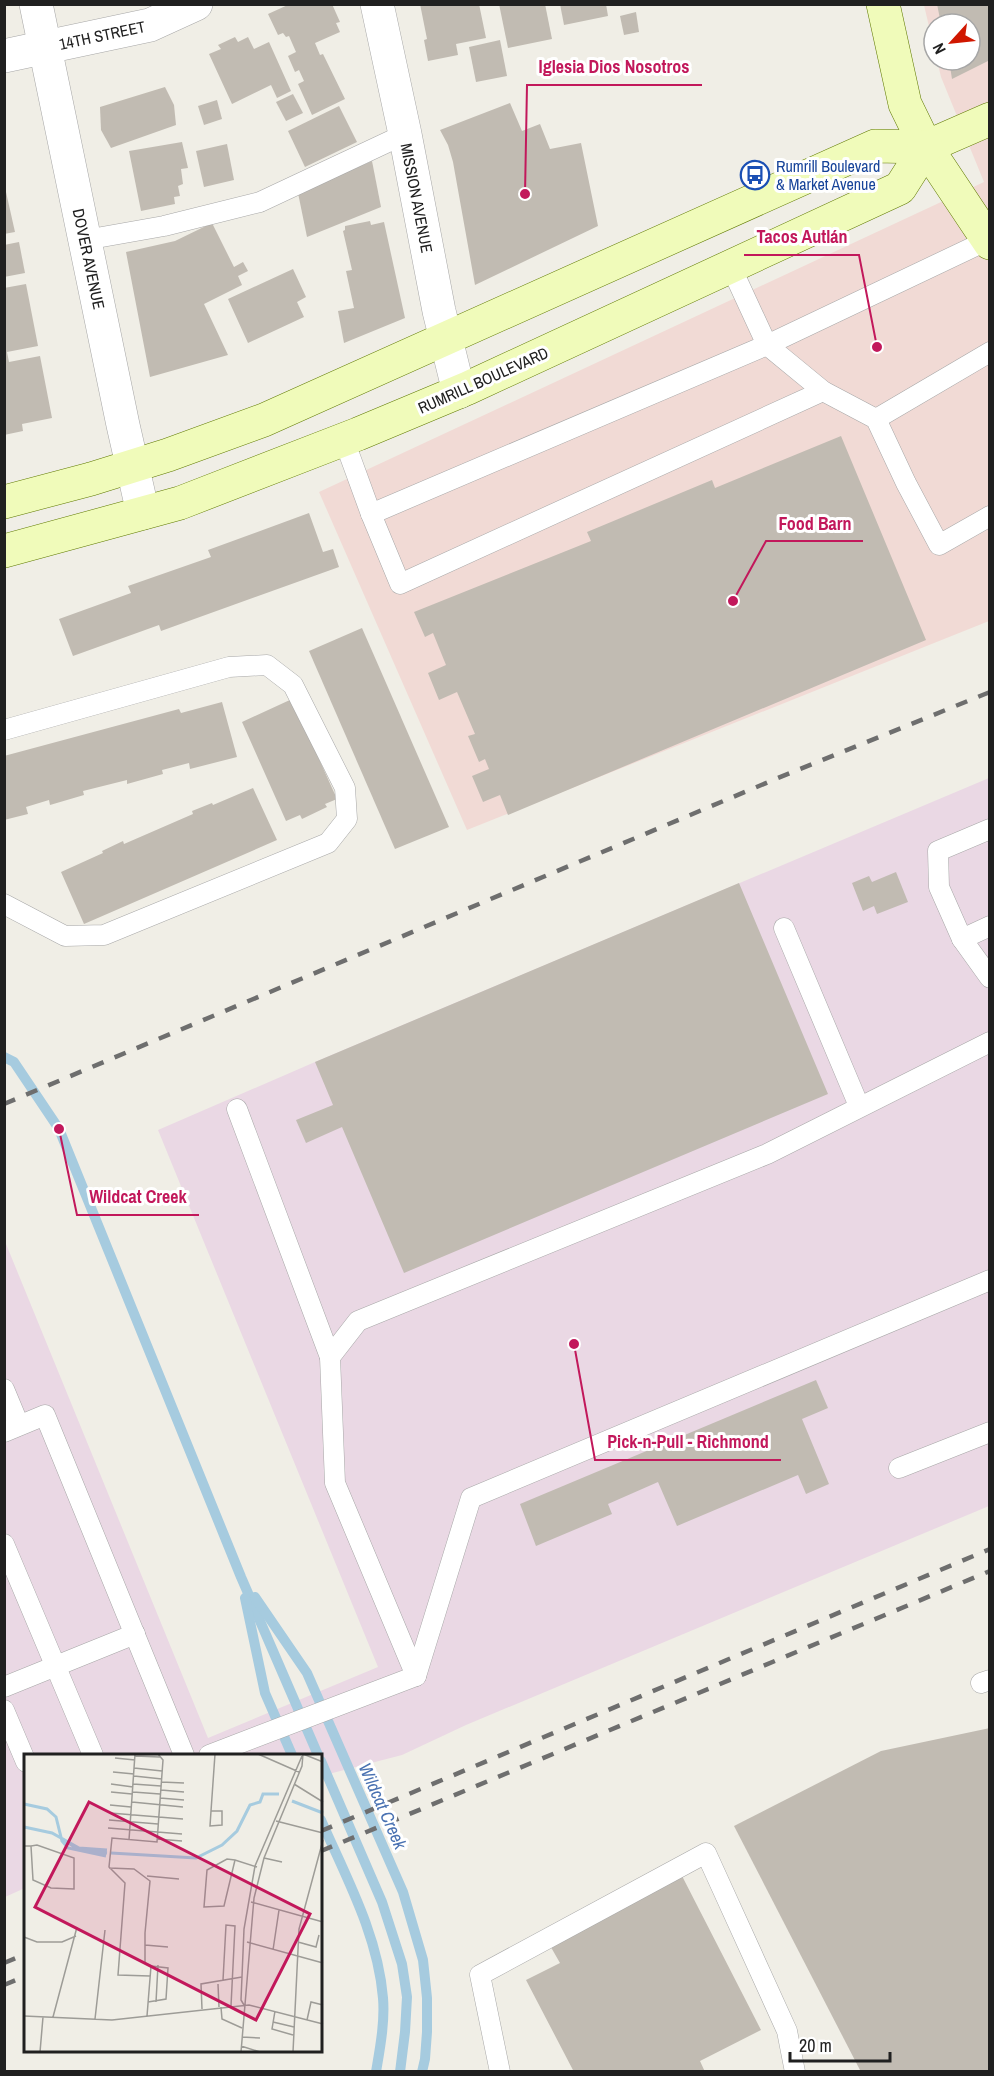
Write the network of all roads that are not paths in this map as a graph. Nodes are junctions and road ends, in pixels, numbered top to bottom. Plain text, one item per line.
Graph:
1 (36, 4) edge
2 (196, 4) edge
3 (377, 4) edge
4 (883, 4) edge
5 (45, 47) junction
6 (4, 56) edge
7 (990, 119) edge
8 (405, 134) junction
9 (926, 147) junction
10 (85, 240) junction
11 (989, 241) edge
12 (730, 267) junction
13 (446, 338) junction
14 (767, 345) junction
15 (990, 352) edge
16 (823, 391) junction
17 (459, 392) junction
18 (876, 419) junction
19 (344, 440) junction
20 (132, 465) junction
21 (4, 502) edge
22 (143, 513) junction
23 (371, 514) junction
24 (990, 516) edge
25 (4, 552) edge
26 (4, 730) edge
27 (990, 829) edge
28 (4, 904) edge
29 (990, 927) edge
30 (784, 928) dead end
31 (962, 939) junction
32 (990, 978) edge
33 (990, 1042) edge
34 (859, 1106) junction
35 (237, 1109) dead end
36 (990, 1280) edge
37 (330, 1357) junction
38 (4, 1389) edge
39 (12, 1428) edge
40 (990, 1432) edge
41 (898, 1468) dead end
42 (4, 1544) edge
43 (135, 1635) junction
44 (56, 1666) junction
45 (416, 1676) junction
46 (4, 1687) edge
47 (4, 1710) edge
48 (93, 1754) edge
49 (184, 1754) edge
50 (212, 1754) edge
51 (24, 1757) edge
52 (500, 2072) edge
53 (795, 2072) edge

1 - 5 street, DOVER AVENUE
2 - 5 street, 14TH STREET
3 - 8 street, MISSION AVENUE
4 - 9 main road
5 - 6 street, 14TH STREET
5 - 10 street, DOVER AVENUE
7 - 9 main road
8 - 10 lane
8 - 13 street, MISSION AVENUE
9 - 11 main road
9 - 12 main road, RUMRILL BOULEVARD
9 - 13 main road
10 - 20 street, DOVER AVENUE
11 - 14 lane
12 - 14 lane
12 - 17 main road, RUMRILL BOULEVARD
13 - 17 street, MISSION AVENUE
13 - 20 main road
14 - 16 lane
14 - 23 lane
15 - 18 lane
16 - 18 lane
16 - 23 lane
17 - 19 main road, RUMRILL BOULEVARD
18 - 24 lane
19 - 22 main road, RUMRILL BOULEVARD
19 - 23 lane
20 - 21 main road
20 - 22 street, DOVER AVENUE
22 - 25 main road, RUMRILL BOULEVARD
26 - 28 lane
27 - 31 lane
29 - 31 lane
30 - 34 lane
31 - 32 lane
33 - 34 lane
34 - 37 lane
35 - 37 lane
36 - 45 lane
37 - 45 lane
38 - 39 lane
39 - 43 lane
40 - 41 lane
42 - 44 lane
43 - 44 lane
43 - 49 lane
44 - 46 lane
44 - 48 lane
45 - 50 lane
47 - 51 lane
52 - 53 lane

